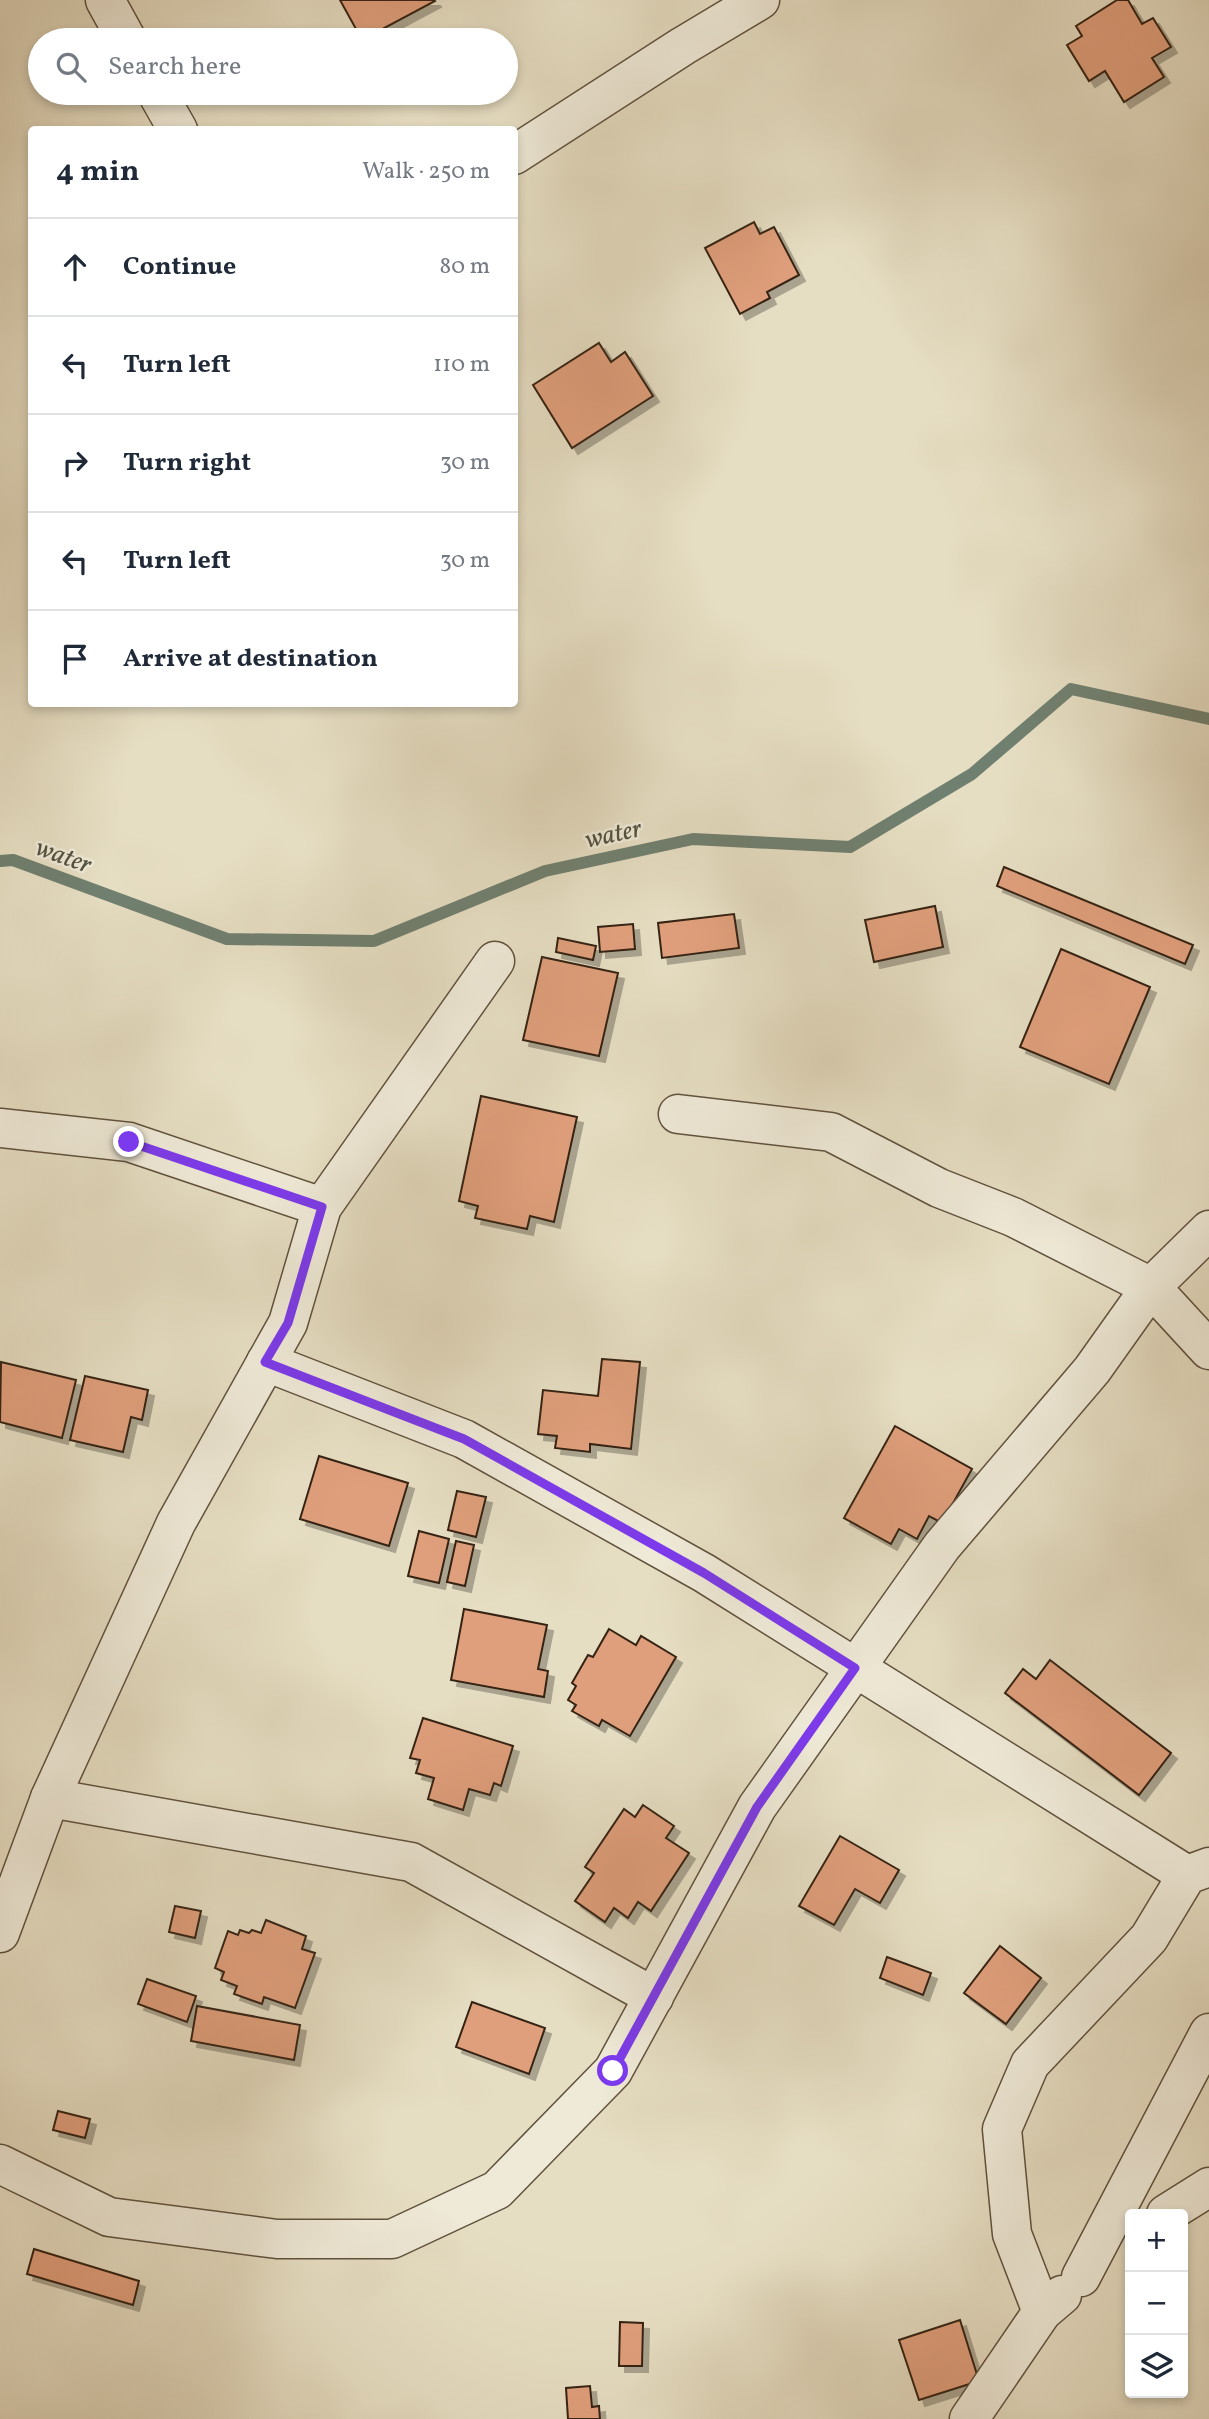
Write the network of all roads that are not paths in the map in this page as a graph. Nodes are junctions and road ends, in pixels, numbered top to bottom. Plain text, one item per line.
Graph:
1 (105, 0) edge
2 (760, 0) edge
3 (121, 28) edge
4 (164, 105) edge
5 (176, 126) edge
6 (518, 153) edge
7 (495, 961) dead end
8 (678, 1114) dead end
9 (0, 1128) edge
10 (322, 1207) junction
11 (1209, 1230) edge
12 (1151, 1287) junction
13 (1209, 1350) edge
14 (265, 1362) junction
15 (855, 1668) junction
16 (50, 1798) junction
17 (1198, 1871) edge
18 (0, 1933) edge
19 (654, 1997) junction
20 (1209, 2033) edge
21 (0, 2164) edge
22 (1209, 2187) edge
23 (1174, 2209) edge
24 (1125, 2240) edge
25 (1081, 2277) junction
26 (1042, 2312) junction
27 (969, 2419) edge

1 - 3 street
2 - 6 street
4 - 5 street
7 - 10 street
8 - 12 street
9 - 10 street
10 - 14 street
11 - 12 street
12 - 13 street
12 - 15 street
14 - 15 street
14 - 16 street
15 - 17 street
15 - 19 street
16 - 18 street
16 - 19 street
17 - 26 street
19 - 21 street
20 - 25 street
22 - 23 street
24 - 25 street
25 - 26 street
26 - 27 street

